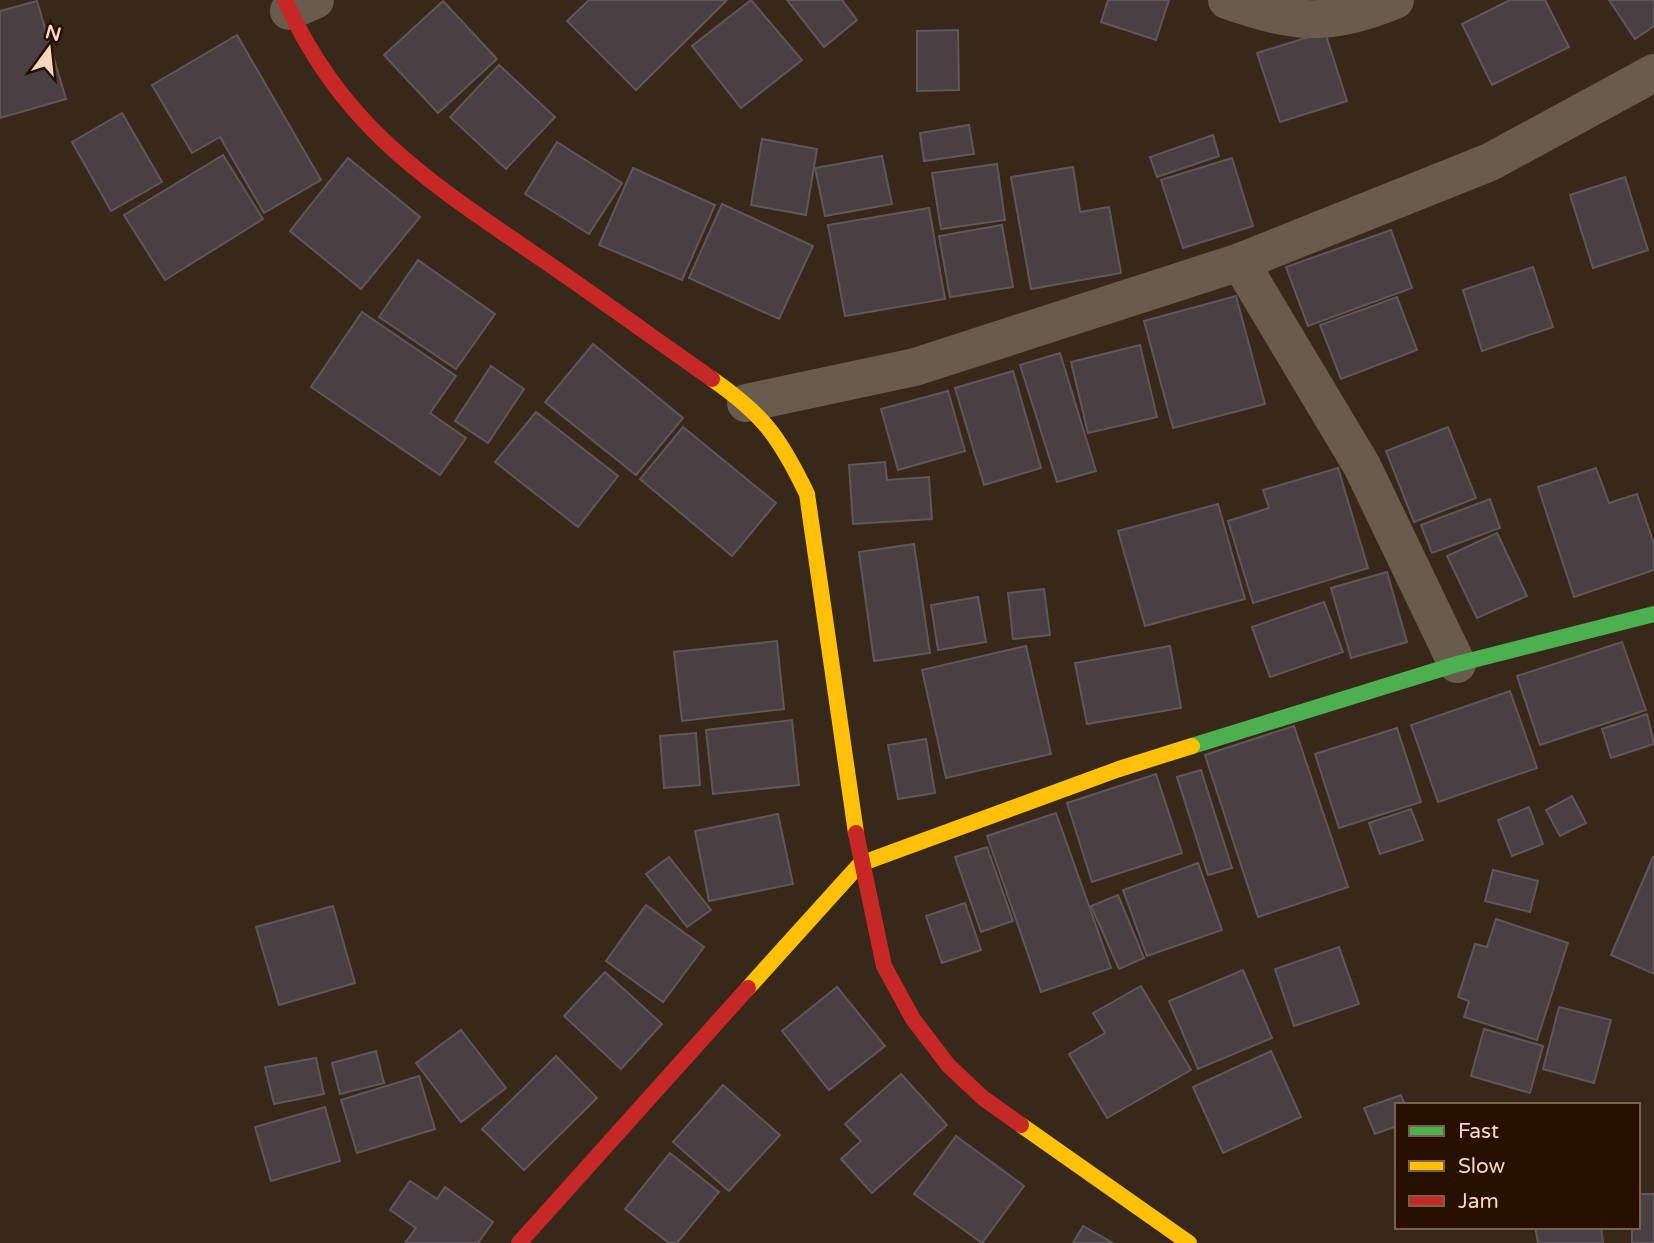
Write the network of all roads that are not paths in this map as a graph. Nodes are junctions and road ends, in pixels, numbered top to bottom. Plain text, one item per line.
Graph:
1 (1227, 0) edge
2 (1395, 0) edge
3 (296, 4) edge
4 (1654, 73) edge
5 (1240, 262) junction
6 (746, 402) junction
7 (1654, 614) edge
8 (1457, 664) junction
9 (860, 864) junction
10 (519, 1243) edge
11 (1189, 1243) edge

1 - 2 street
3 - 6 main road
4 - 5 street
5 - 6 street
5 - 8 street
6 - 9 main road
7 - 8 main road
8 - 9 main road
9 - 10 main road
9 - 11 main road

